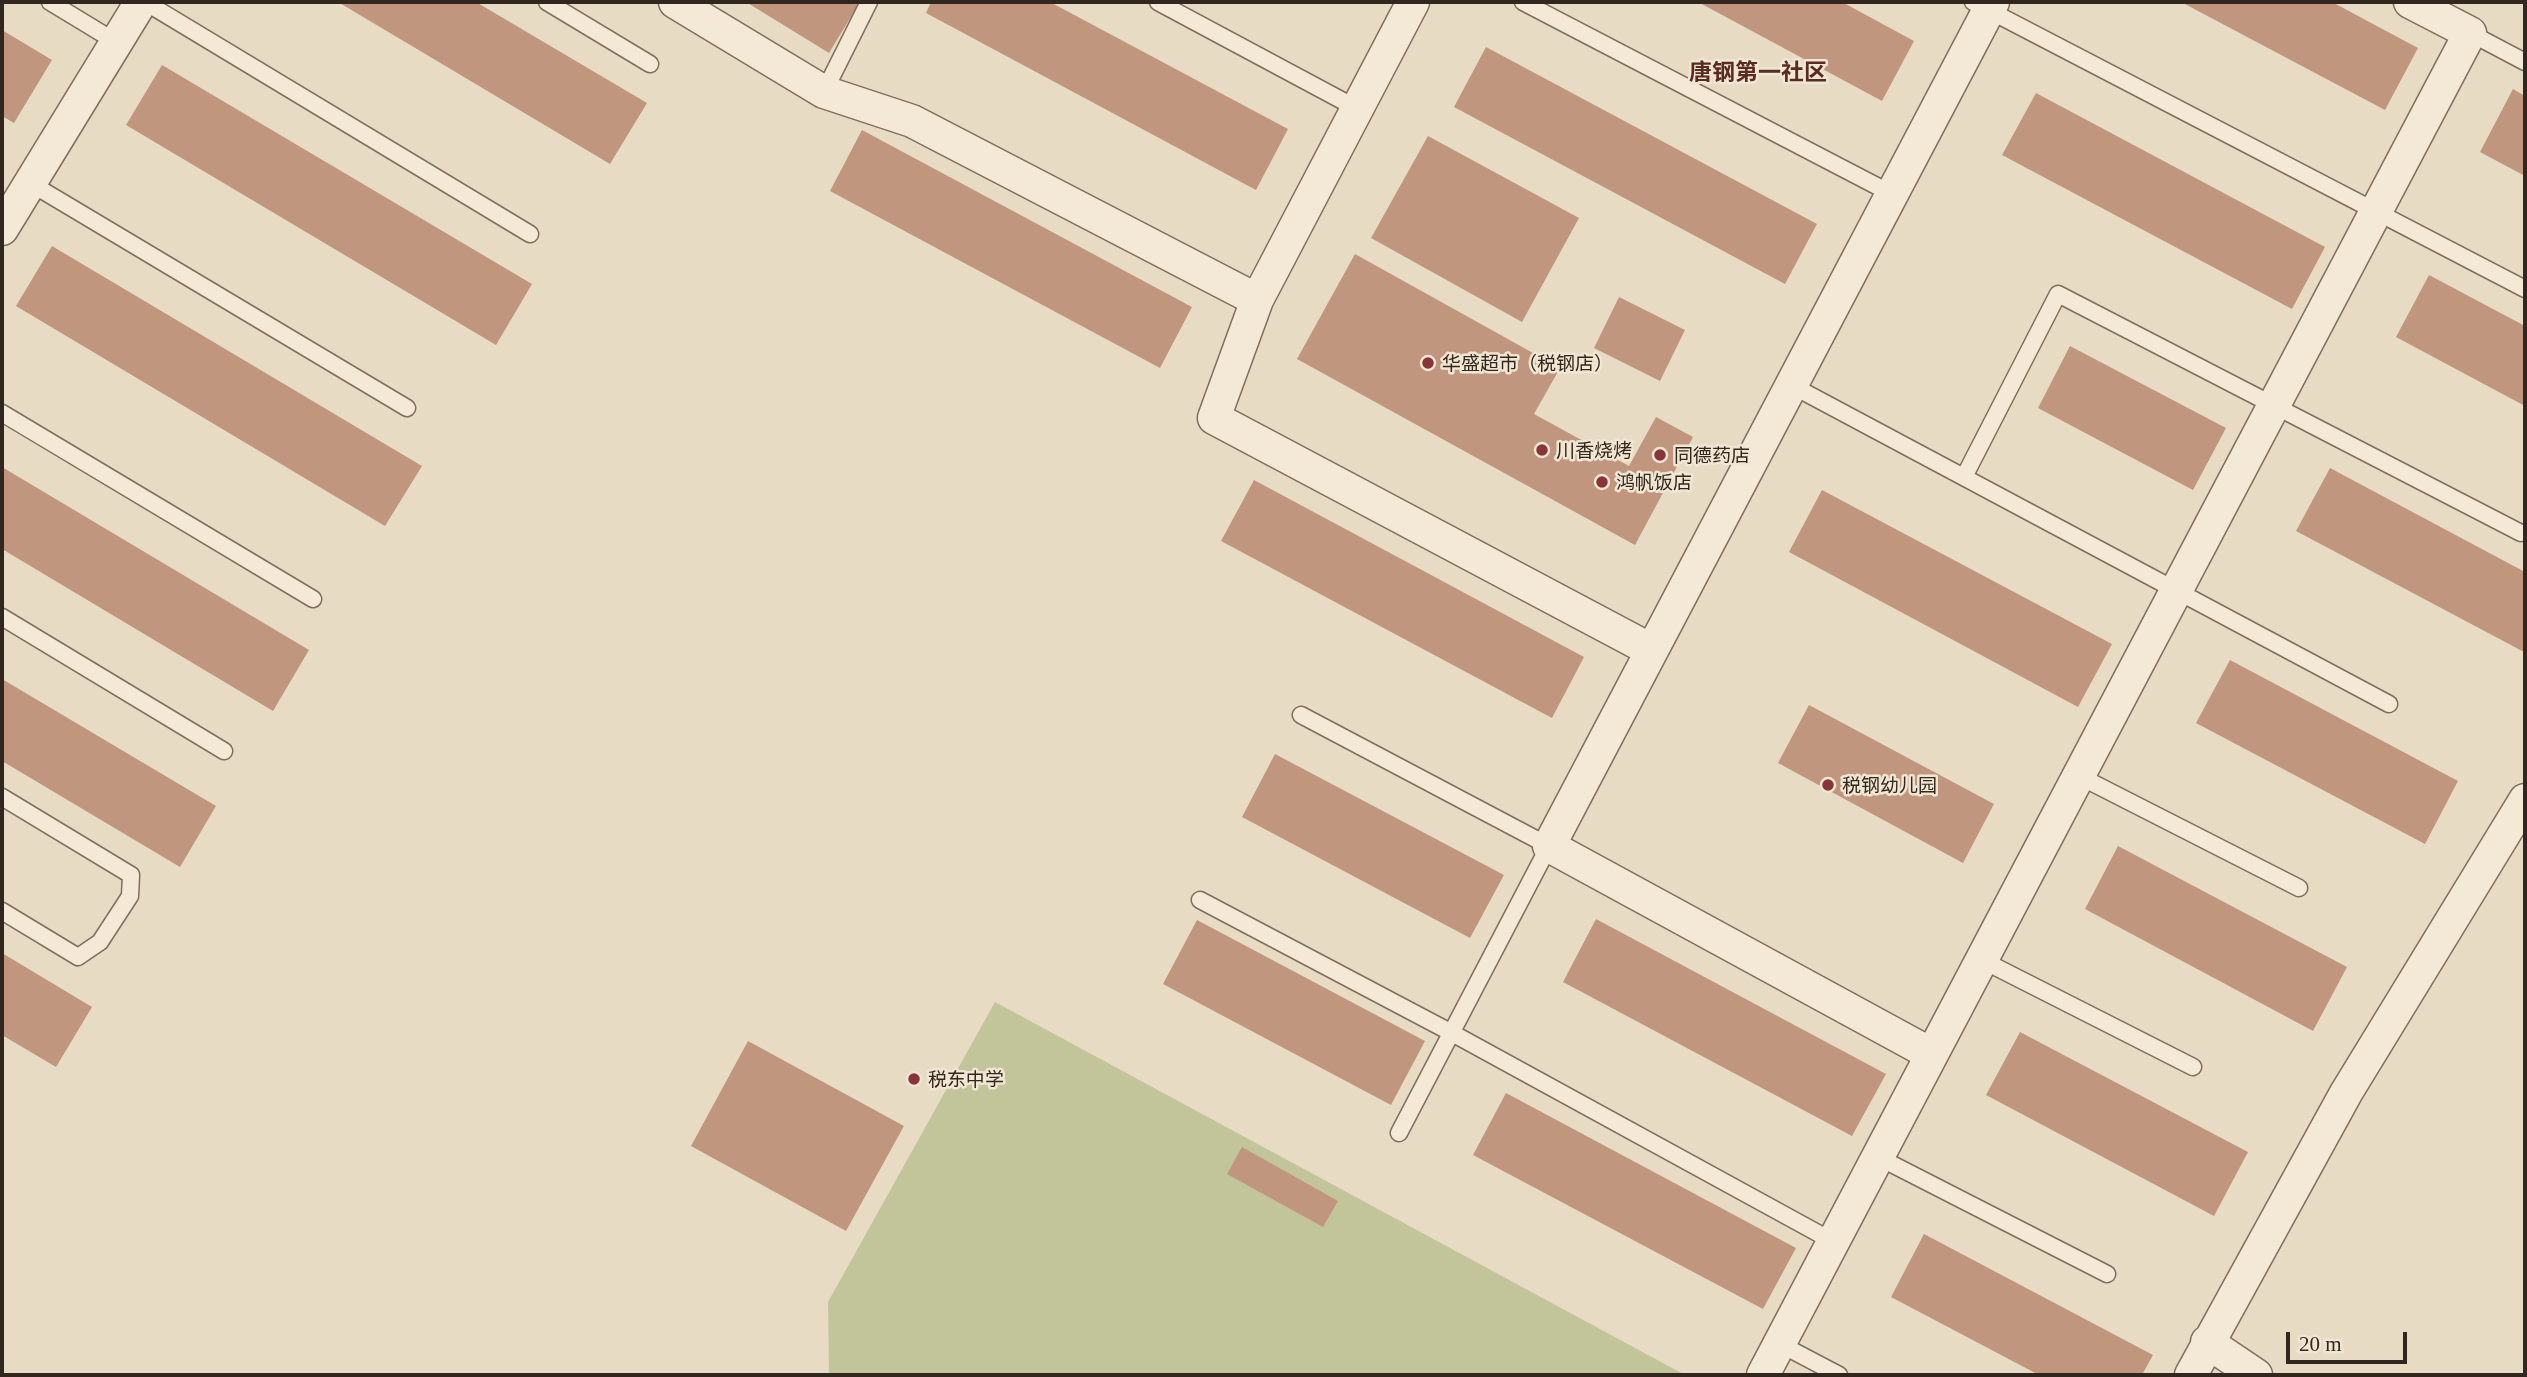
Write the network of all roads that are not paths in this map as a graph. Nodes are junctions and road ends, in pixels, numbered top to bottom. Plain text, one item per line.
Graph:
1 (50, 2) edge
2 (143, 2) edge
3 (547, 2) edge
4 (675, 2) edge
5 (869, 2) edge
6 (1158, 2) edge
7 (1413, 2) edge
8 (1523, 2) edge
9 (2410, 2) edge
10 (1985, 4) edge
11 (2470, 33) junction
12 (116, 42) junction
13 (2525, 62) edge
14 (650, 64) dead end
15 (824, 92) junction
16 (1356, 108) junction
17 (30, 183) junction
18 (1892, 194) junction
19 (2376, 212) junction
20 (5, 217) edge
21 (530, 234) dead end
22 (2525, 289) edge
23 (1257, 300) junction
24 (1791, 386) junction
25 (2274, 406) junction
26 (407, 408) dead end
27 (2, 413) edge
28 (1964, 477) junction
29 (2521, 533) dead end
30 (2176, 591) junction
31 (313, 599) dead end
32 (2, 617) edge
33 (1651, 650) junction
34 (2389, 704) dead end
35 (1301, 715) dead end
36 (224, 751) dead end
37 (2079, 776) junction
38 (2, 797) edge
39 (2525, 800) edge
40 (1549, 846) junction
41 (2299, 888) dead end
42 (1200, 900) dead end
43 (2, 911) edge
44 (1982, 960) junction
45 (1452, 1033) junction
46 (1931, 1054) junction
47 (2193, 1068) dead end
48 (1399, 1133) dead end
49 (1878, 1157) junction
50 (1834, 1241) junction
51 (2108, 1274) dead end
52 (2207, 1342) junction
53 (1780, 1344) junction
54 (1763, 1375) edge
55 (1839, 1375) edge
56 (2191, 1375) edge
57 (2256, 1375) edge

1 - 12 lane
2 - 12 street
2 - 21 lane
3 - 14 lane
4 - 15 street
5 - 15 lane
6 - 16 lane
7 - 16 street
8 - 18 lane
9 - 11 street
10 - 18 street
10 - 19 lane
11 - 13 lane
11 - 19 street
12 - 17 street
15 - 23 street
16 - 23 street
17 - 20 street
17 - 26 lane
18 - 24 street
19 - 22 lane
19 - 25 street
23 - 33 street
24 - 28 lane
24 - 33 street
25 - 28 lane
25 - 29 lane
25 - 30 street
27 - 31 lane
28 - 30 lane
30 - 34 lane
30 - 37 street
32 - 36 lane
33 - 40 street
35 - 40 lane
37 - 41 lane
37 - 44 street
38 - 43 lane
39 - 52 street
40 - 45 lane
40 - 46 street
42 - 45 lane
44 - 46 street
44 - 47 lane
45 - 48 lane
45 - 50 lane
46 - 49 street
49 - 50 street
49 - 51 lane
50 - 53 street
52 - 56 street
52 - 57 street
53 - 54 street
53 - 55 lane

